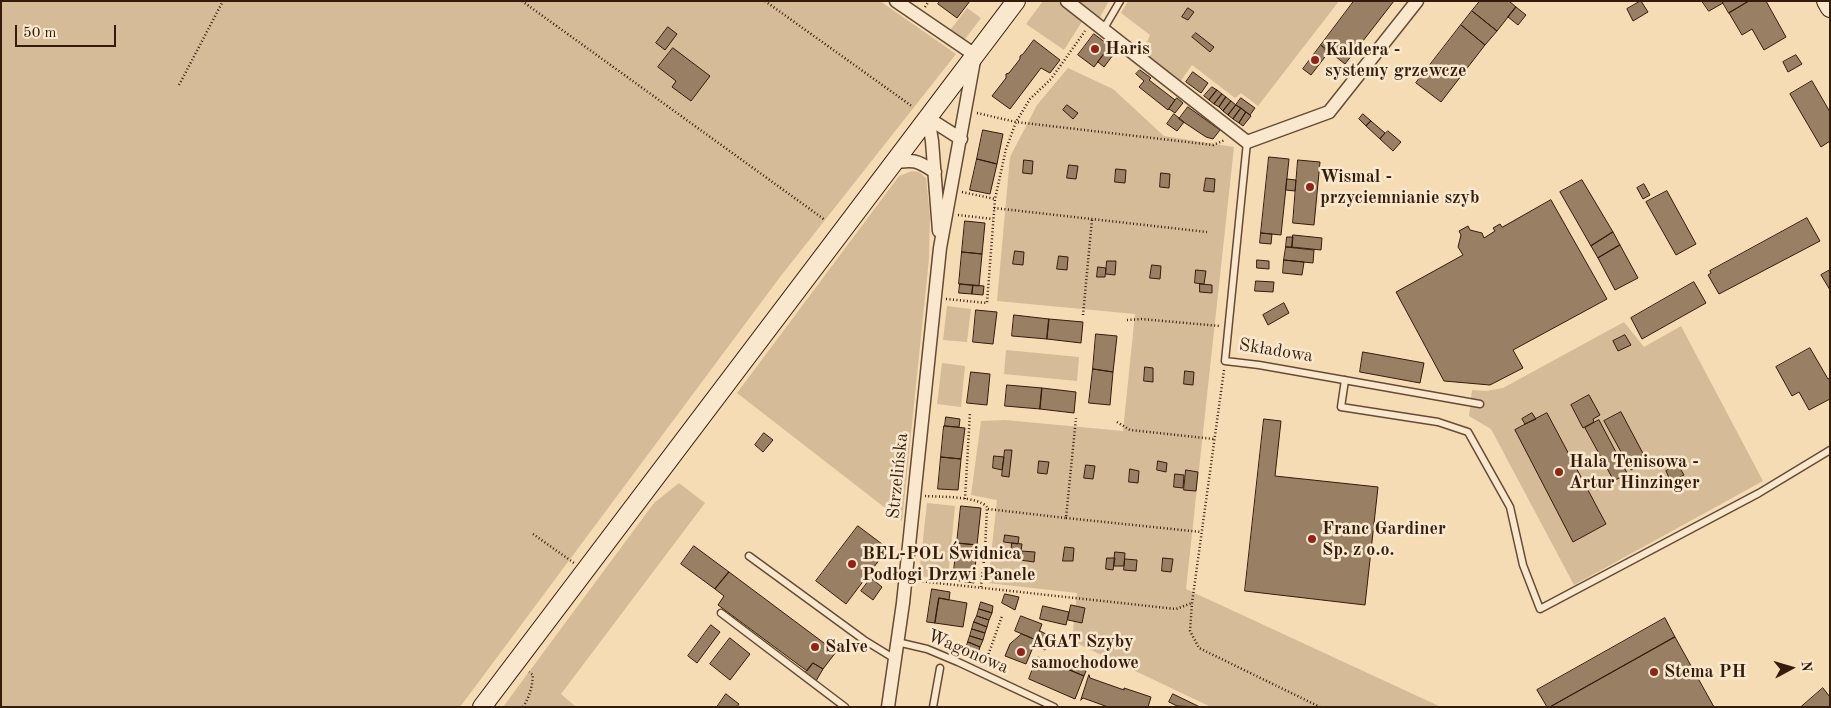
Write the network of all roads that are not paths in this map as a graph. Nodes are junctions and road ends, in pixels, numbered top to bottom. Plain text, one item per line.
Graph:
1 (896, 1) edge
2 (1016, 1) edge
3 (1068, 1) edge
4 (1120, 1) edge
5 (1417, 1) edge
6 (1826, 1) edge
7 (1830, 8) edge
8 (1103, 30) junction
9 (975, 55) junction
10 (928, 118) junction
11 (1242, 138) junction
12 (961, 139) junction
13 (892, 163) junction
14 (935, 172) junction
15 (940, 248) junction
16 (1345, 380) junction
17 (1480, 404) dead end
18 (1830, 450) edge
19 (749, 556) dead end
20 (721, 613) dead end
21 (897, 642) junction
22 (895, 659) junction
23 (940, 668) dead end
24 (482, 707) edge
25 (845, 707) edge
26 (888, 707) edge
27 (934, 707) edge
28 (1054, 707) edge

1 - 9 street
2 - 9 main road
3 - 8 street
4 - 8 lane
5 - 11 street
6 - 7 main road
8 - 11 street
9 - 10 main road
9 - 12 street, Strzelińska
10 - 12 street
10 - 13 main road
10 - 14 street, Strzelińska
11 - 16 lane, Składowa
12 - 15 street, Strzelińska
13 - 14 street
13 - 24 main road
14 - 15 street, Strzelińska
15 - 21 street, Strzelińska
16 - 17 lane, Składowa
16 - 18 lane
19 - 22 lane
20 - 25 lane
21 - 22 street, Strzelińska
21 - 28 lane, Wagonowa
22 - 26 street, Strzelińska
23 - 27 lane

